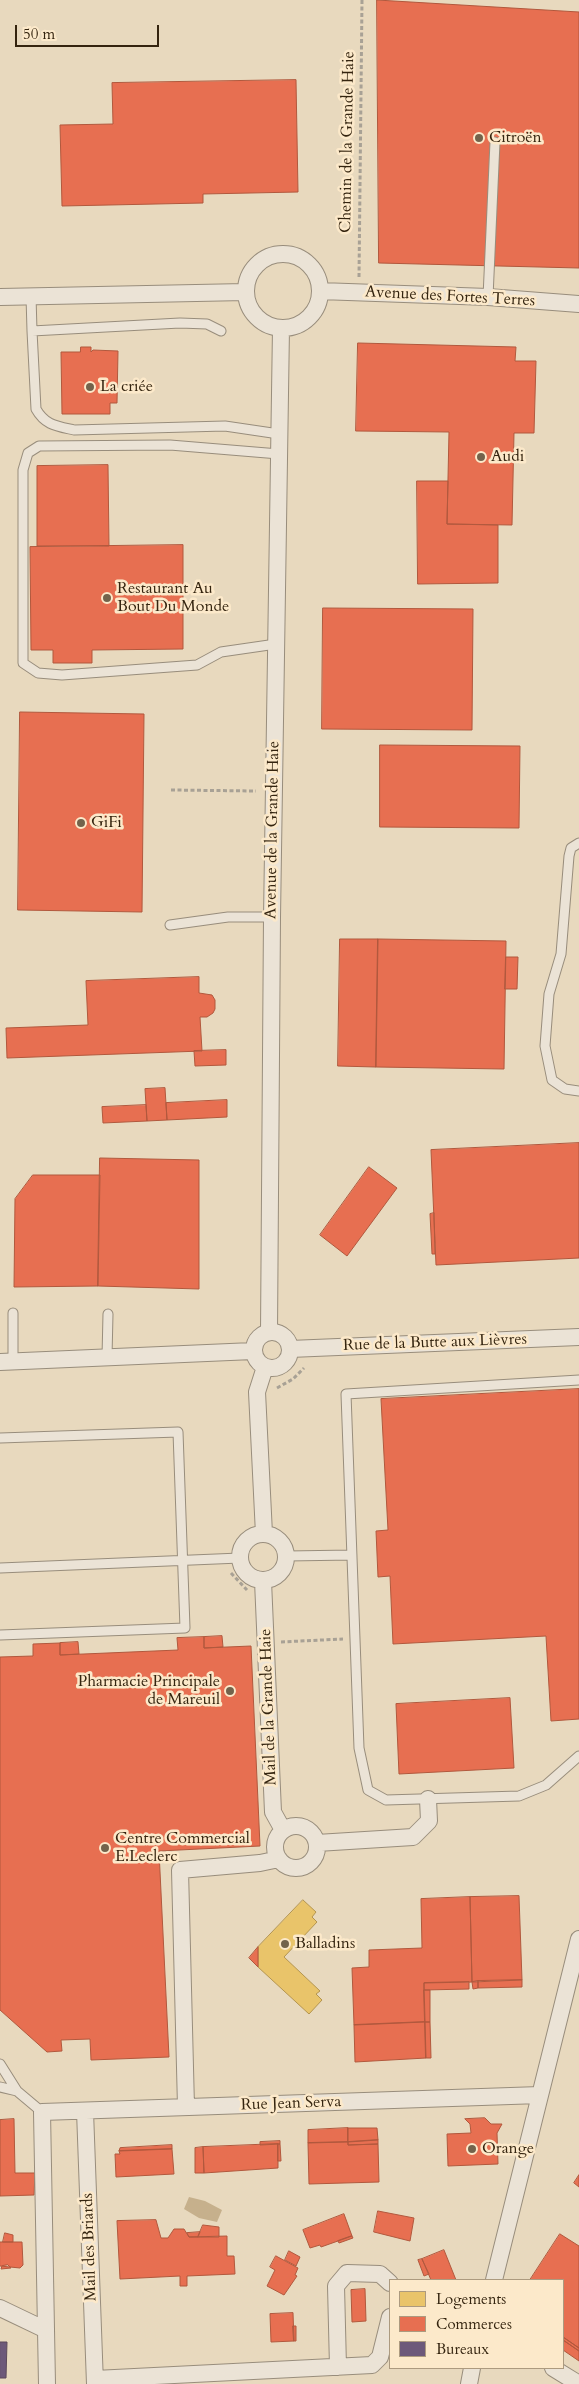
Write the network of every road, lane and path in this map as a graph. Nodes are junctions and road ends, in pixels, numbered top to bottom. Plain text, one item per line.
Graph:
1 (362, 0) edge
2 (496, 142) dead end
3 (364, 283) dead end
4 (320, 291) junction
5 (245, 292) junction
6 (31, 296) junction
7 (0, 297) edge
8 (488, 297) junction
9 (579, 304) edge
10 (280, 328) junction
11 (32, 331) junction
12 (222, 331) dead end
13 (279, 434) junction
14 (279, 454) junction
15 (276, 644) junction
16 (171, 790) dead end
17 (260, 791) dead end
18 (579, 843) edge
19 (272, 917) junction
20 (170, 925) dead end
21 (579, 1091) edge
22 (12, 1313) dead end
23 (108, 1314) dead end
24 (269, 1332) junction
25 (579, 1337) edge
26 (290, 1349) junction
27 (253, 1351) junction
28 (107, 1358) junction
29 (7, 1362) edge
30 (310, 1367) dead end
31 (265, 1368) junction
32 (579, 1380) edge
33 (274, 1390) dead end
34 (0, 1438) edge
35 (264, 1534) junction
36 (352, 1555) junction
37 (287, 1556) junction
38 (240, 1558) junction
39 (182, 1560) junction
40 (0, 1568) edge
41 (263, 1581) junction
42 (0, 1635) edge
43 (356, 1639) junction
44 (266, 1642) junction
45 (579, 1756) edge
46 (428, 1799) junction
47 (283, 1830) junction
48 (317, 1843) junction
49 (279, 1858) junction
50 (579, 1939) edge
51 (0, 2064) edge
52 (0, 2086) edge
53 (17, 2091) junction
54 (540, 2094) junction
55 (186, 2107) junction
56 (85, 2111) junction
57 (42, 2112) junction
58 (494, 2279) edge
59 (389, 2281) edge
60 (0, 2308) edge
61 (389, 2321) edge
62 (46, 2330) junction
63 (338, 2367) junction
64 (472, 2369) edge
65 (555, 2369) edge
66 (95, 2382) edge
67 (47, 2384) edge
68 (468, 2384) edge
69 (579, 2384) edge

1 - 3 path, Chemin de la Grande Haie
2 - 8 lane
4 - 5 street
4 - 8 street, Avenue des Fortes Terres
4 - 10 street
5 - 6 street
5 - 10 street
6 - 7 street
6 - 11 lane
8 - 9 street, Avenue des Fortes Terres
10 - 13 street, Avenue de la Grande Haie
11 - 12 lane
11 - 13 lane
13 - 14 street, Avenue de la Grande Haie
14 - 15 street, Avenue de la Grande Haie
14 - 15 lane
15 - 19 street, Avenue de la Grande Haie
16 - 17 path
18 - 21 lane
19 - 20 lane
19 - 24 street, Avenue de la Grande Haie
22 - 29 lane
23 - 28 lane
24 - 26 street
24 - 27 street
25 - 26 street, Rue de la Butte aux Lièvres
26 - 31 street
27 - 28 street
27 - 31 street
28 - 29 street
30 - 33 path
31 - 35 street
32 - 36 lane
34 - 39 lane
35 - 37 street
35 - 38 street
36 - 37 lane
36 - 43 lane
37 - 41 street
38 - 39 lane
38 - 41 street
39 - 40 lane
39 - 42 lane
41 - 44 street, Mail de la Grande Haie
43 - 44 path
43 - 46 lane
44 - 47 street, Mail de la Grande Haie
45 - 46 lane
46 - 48 street
47 - 48 street
47 - 49 street
48 - 49 street
49 - 55 street
50 - 54 street
51 - 53 lane
52 - 53 lane
53 - 57 lane
54 - 55 street, Rue Jean Serva
54 - 58 street
55 - 56 street, Rue Jean Serva
56 - 57 street, Rue Jean Serva
56 - 66 street, Mail des Briards
57 - 62 street
59 - 63 street
60 - 62 street
61 - 63 street
62 - 67 street
63 - 66 street
64 - 68 street
65 - 69 street

